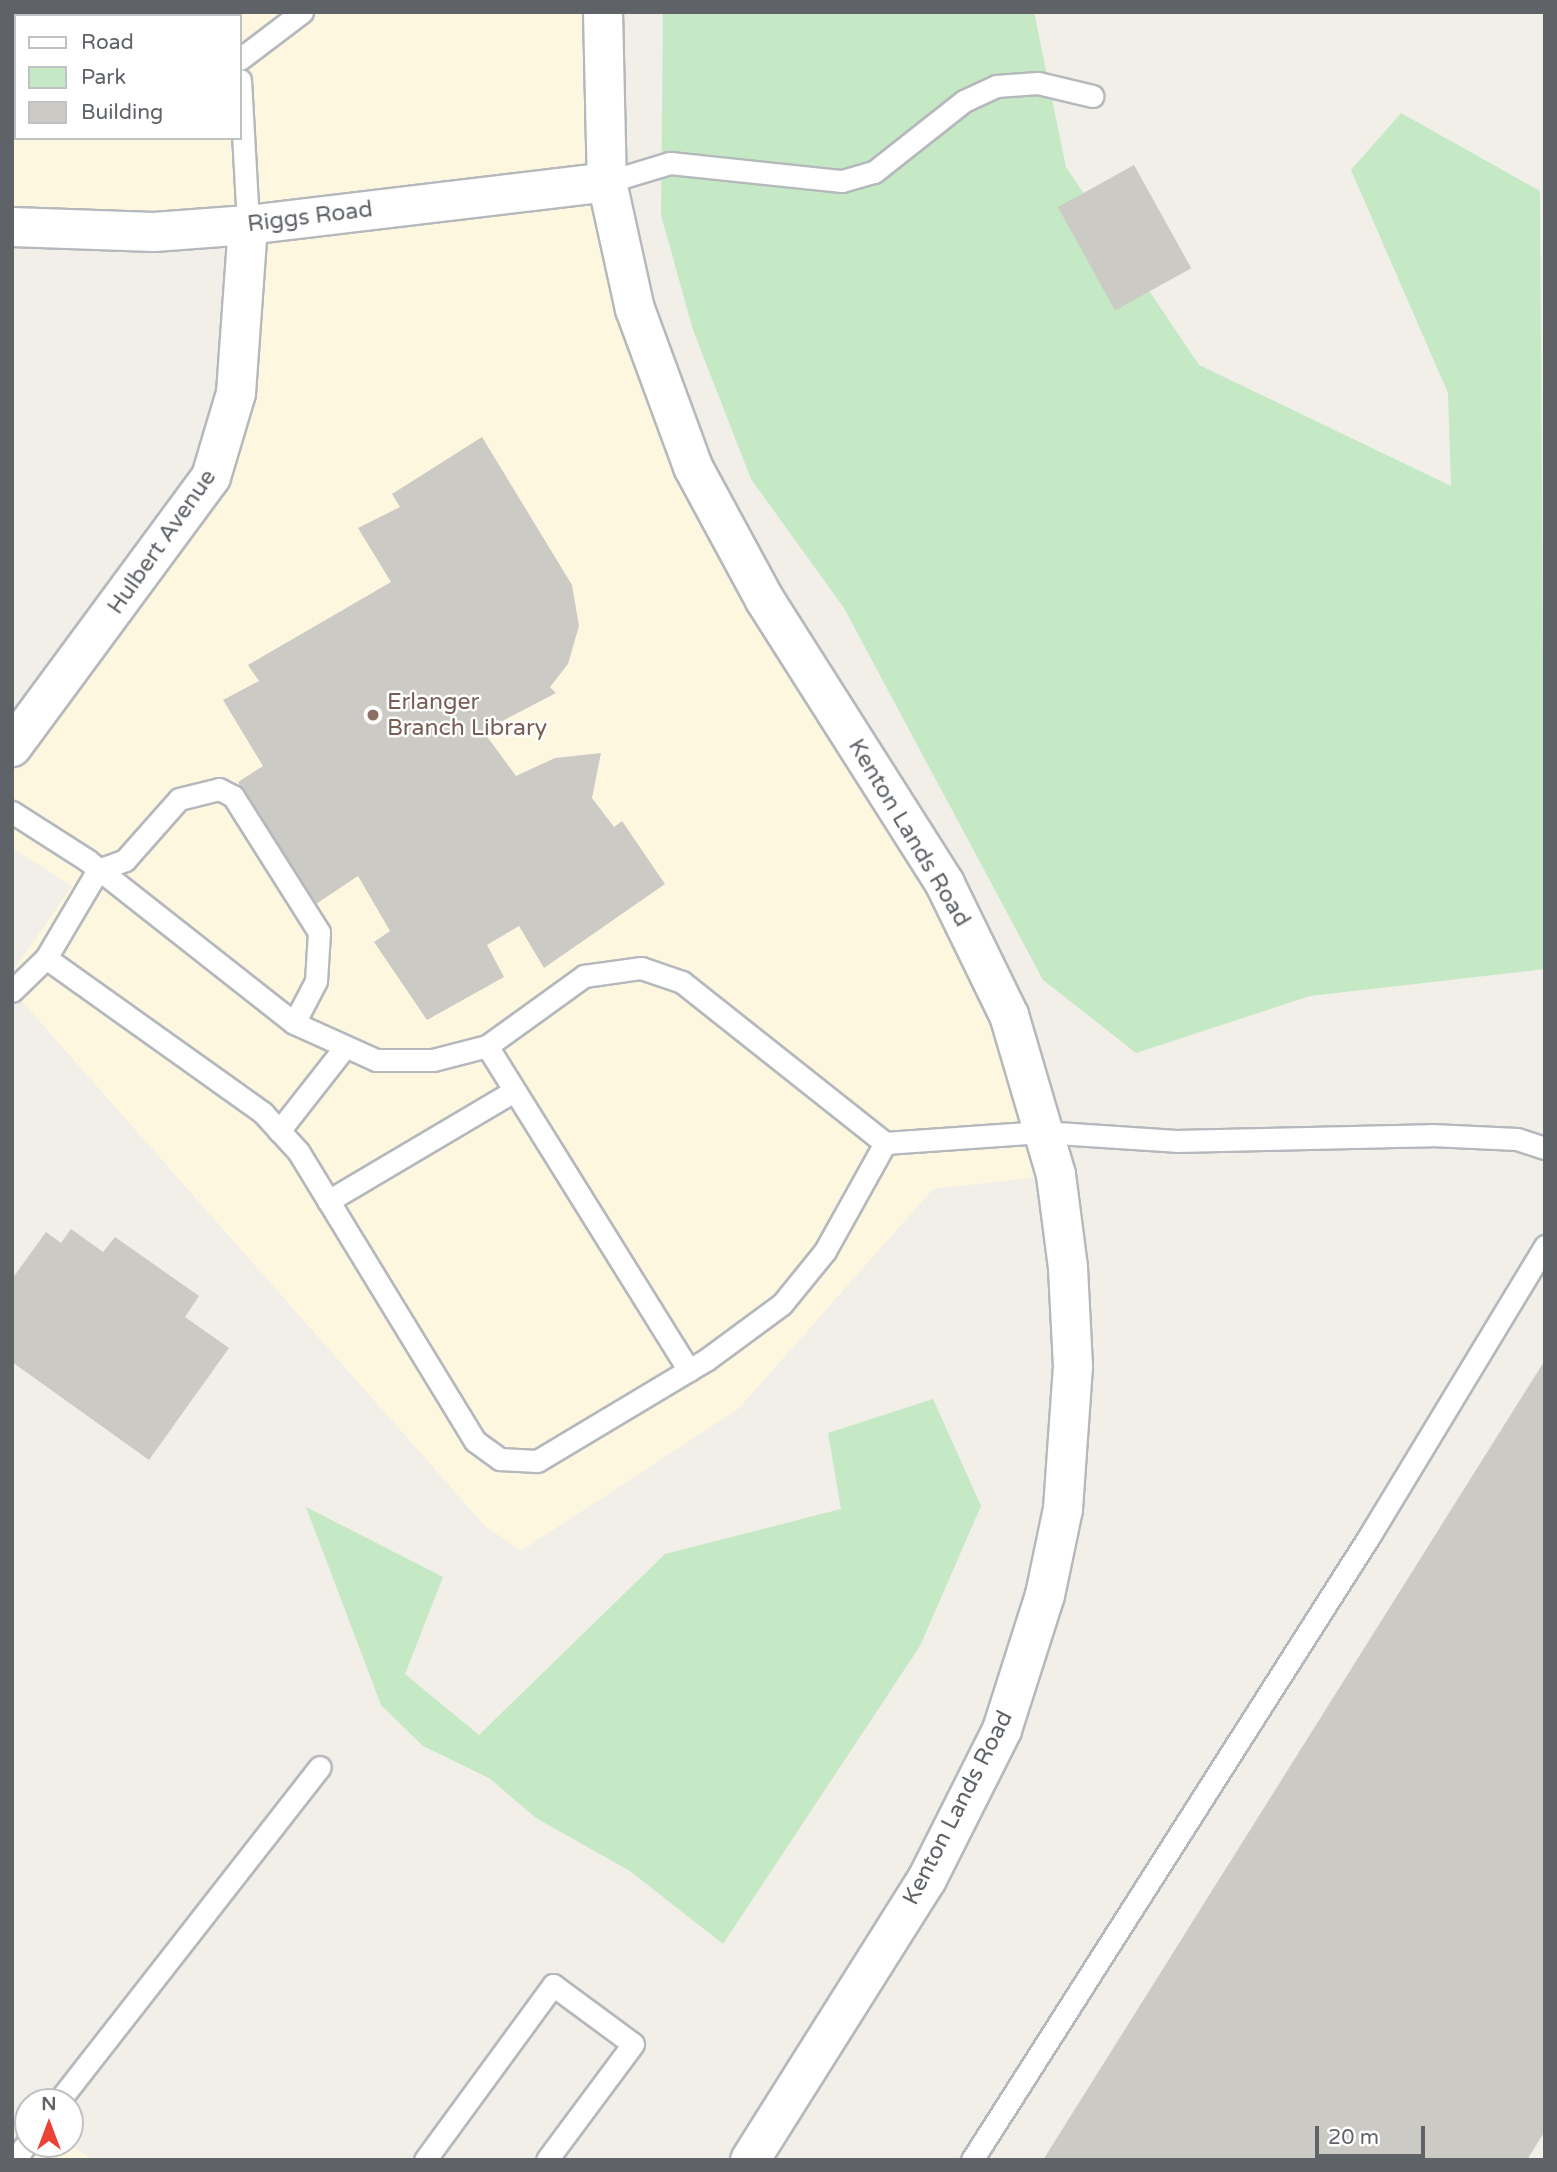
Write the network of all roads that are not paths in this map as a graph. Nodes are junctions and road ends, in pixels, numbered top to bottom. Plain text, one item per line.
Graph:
1 (302, 12) edge
2 (603, 12) edge
3 (242, 57) edge
4 (1092, 96) dead end
5 (242, 121) edge
6 (607, 182) junction
7 (247, 225) junction
8 (12, 227) edge
9 (12, 747) edge
10 (12, 812) edge
11 (98, 870) junction
12 (46, 958) junction
13 (12, 991) edge
14 (294, 1023) junction
15 (487, 1046) junction
16 (344, 1048) junction
17 (514, 1091) junction
18 (279, 1131) junction
19 (1042, 1132) junction
20 (885, 1143) junction
21 (1545, 1148) edge
22 (328, 1201) junction
23 (1545, 1245) edge
24 (689, 1370) junction
25 (320, 1767) dead end
26 (69, 2088) edge
27 (425, 2160) edge
28 (547, 2160) edge
29 (750, 2160) edge
30 (972, 2160) edge

1 - 3 lane
2 - 6 main road
4 - 6 lane
5 - 7 lane
6 - 7 main road, Riggs Road
6 - 19 main road, Kenton Lands Road
7 - 8 main road, Riggs Road
7 - 9 main road, Hulbert Avenue
10 - 11 lane
11 - 12 lane
11 - 14 lane
11 - 14 lane
12 - 13 lane
12 - 18 lane
14 - 16 lane
15 - 16 lane
15 - 17 lane
15 - 20 lane
16 - 18 lane
17 - 22 lane
17 - 24 lane
18 - 22 lane
19 - 20 lane
19 - 21 lane
19 - 29 main road, Kenton Lands Road
20 - 24 lane
22 - 24 lane
23 - 30 lane
25 - 26 lane
27 - 28 lane

